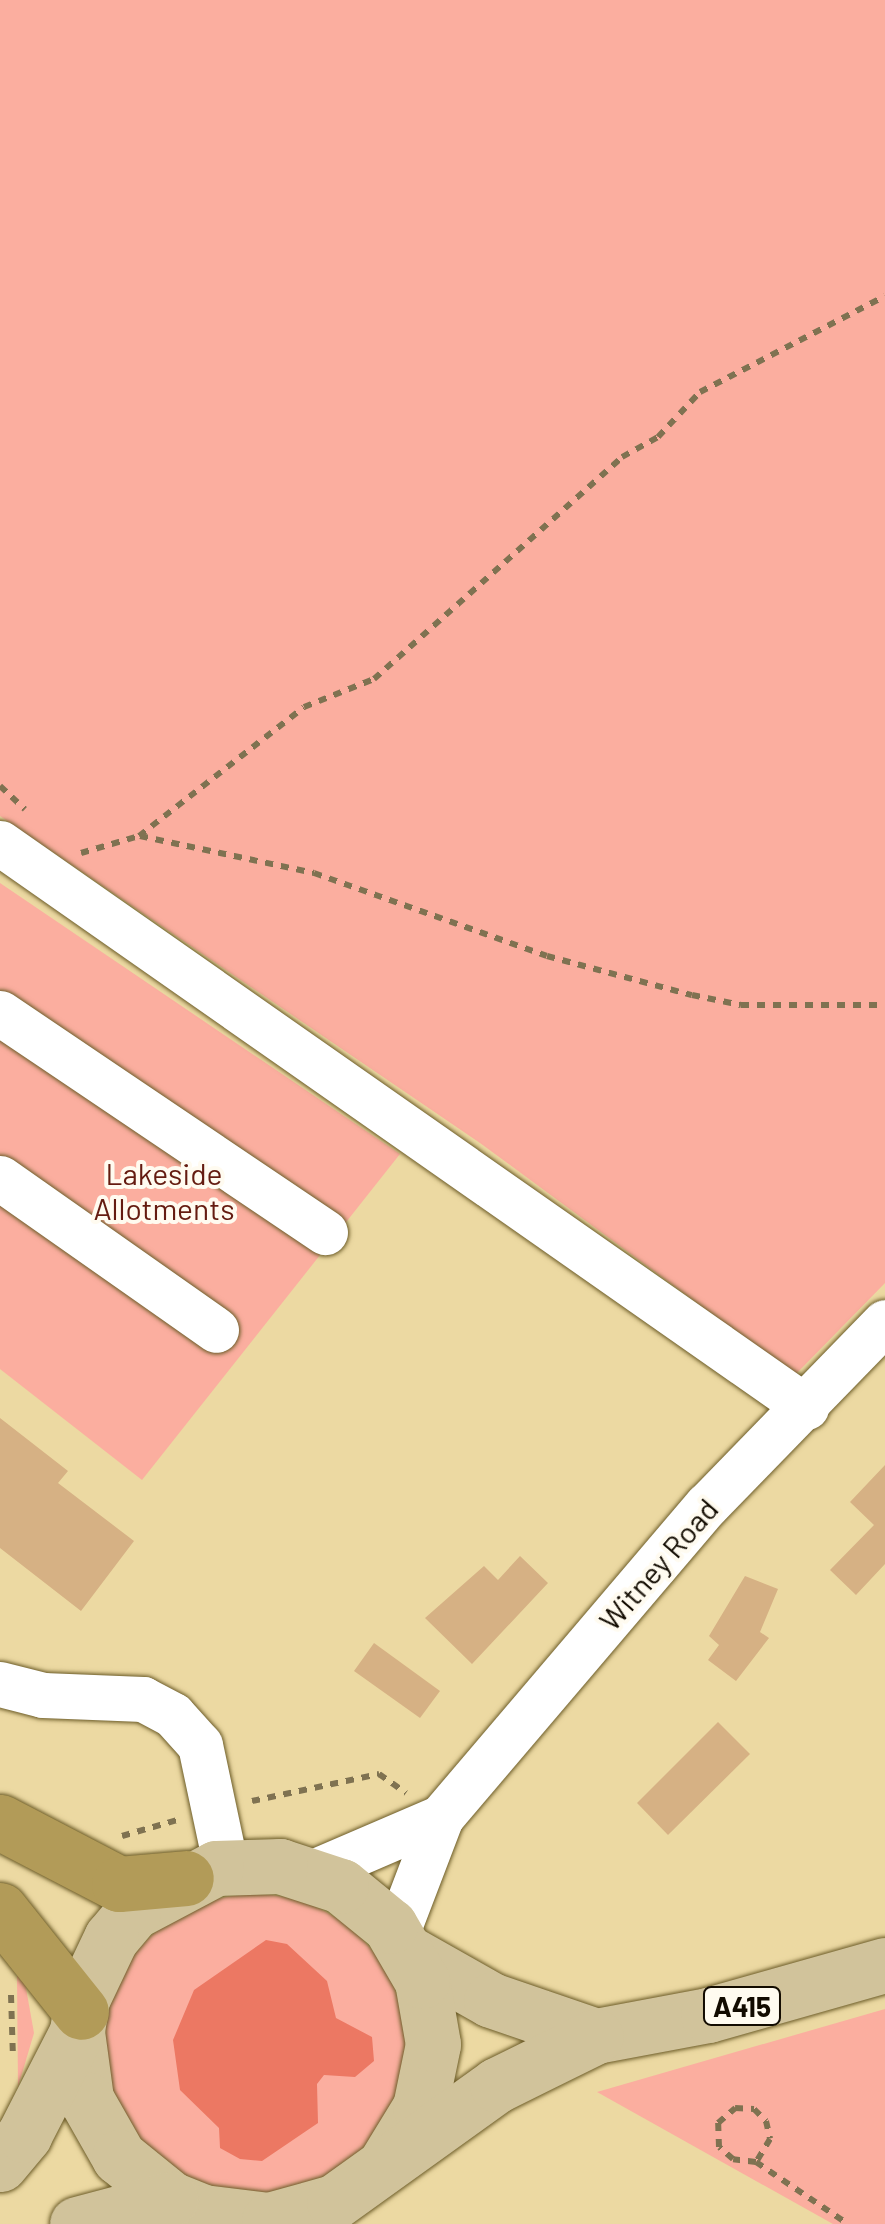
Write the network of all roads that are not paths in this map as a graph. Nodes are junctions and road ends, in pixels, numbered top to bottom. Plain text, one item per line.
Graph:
1 (18, 831) edge
2 (0, 1013) edge
3 (0, 1178) edge
4 (325, 1232) dead end
5 (216, 1330) dead end
6 (877, 1346) edge
7 (806, 1408) junction
8 (0, 1684) edge
9 (441, 1817) junction
10 (0, 1822) edge
11 (206, 1872) junction
12 (311, 1873) junction
13 (0, 1910) edge
14 (402, 1944) junction
15 (885, 1965) edge
16 (79, 2022) junction
17 (596, 2036) junction
18 (387, 2161) junction
19 (0, 2164) edge
20 (198, 2212) edge
21 (325, 2213) edge
22 (78, 2224) edge

1 - 7 street
2 - 4 street
3 - 5 street
6 - 7 street, Witney Road
7 - 9 street, Witney Road
8 - 11 street
9 - 12 street, Witney Road
9 - 14 street, Witney Road
10 - 11 highway
11 - 12 main road
11 - 16 main road
12 - 14 main road
13 - 16 highway
14 - 17 main road, A415
14 - 18 main road
15 - 17 main road, A415
16 - 19 main road
16 - 20 main road
17 - 18 main road, A415
18 - 21 main road
20 - 21 main road
20 - 22 main road

